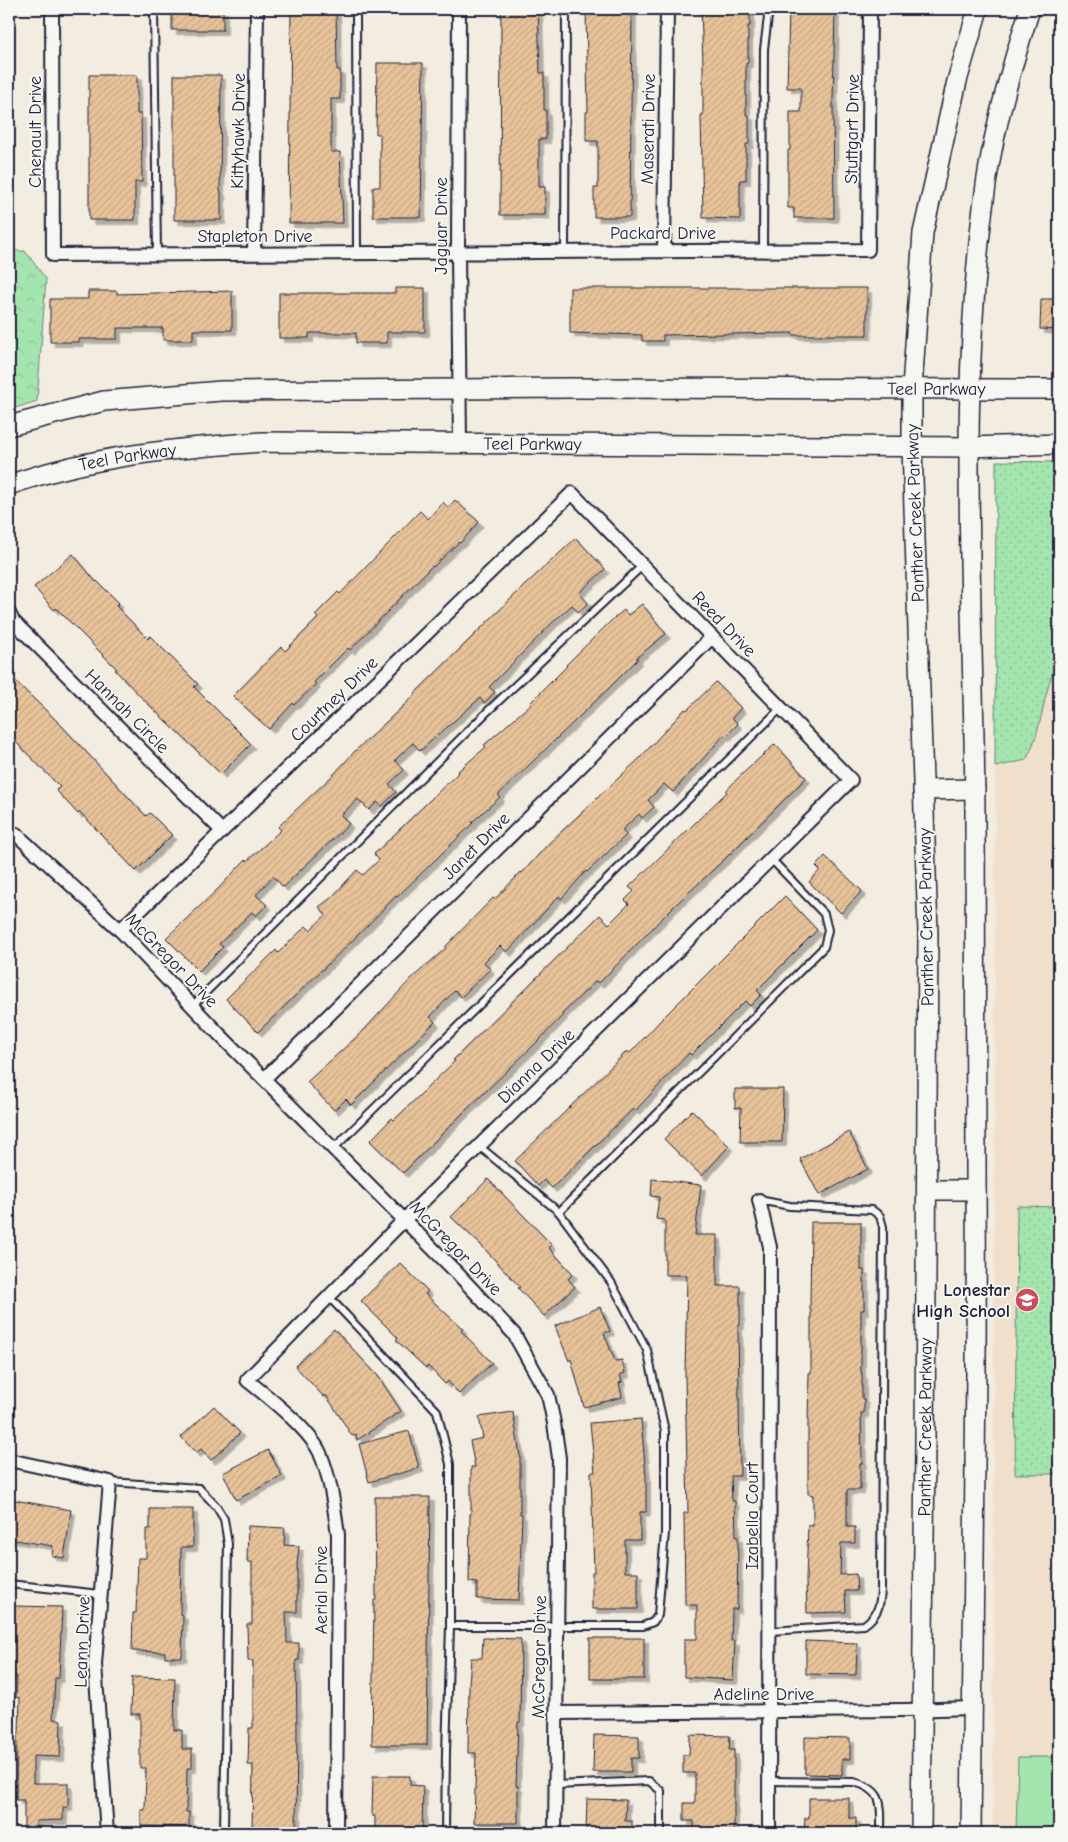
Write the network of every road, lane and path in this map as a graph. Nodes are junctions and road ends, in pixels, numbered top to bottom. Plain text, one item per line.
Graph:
1 (52, 9) edge
2 (154, 9) edge
3 (257, 9) edge
4 (356, 9) edge
5 (459, 9) edge
6 (566, 9) edge
7 (667, 9) edge
8 (769, 9) edge
9 (870, 9) edge
10 (978, 9) edge
11 (1030, 9) edge
12 (664, 250) junction
13 (763, 250) junction
14 (868, 250) joint
15 (458, 251) junction
16 (565, 251) junction
17 (357, 252) junction
18 (254, 253) junction
19 (157, 254) junction
20 (53, 255) joint
21 (912, 388) junction
22 (970, 388) junction
23 (1059, 388) edge
24 (460, 389) junction
25 (9, 426) edge
26 (460, 443) junction
27 (1059, 444) edge
28 (912, 447) junction
29 (969, 447) junction
30 (9, 485) edge
31 (572, 493) joint
32 (642, 566) junction
33 (9, 613) edge
34 (712, 637) junction
35 (781, 708) junction
36 (851, 780) joint
37 (974, 789) junction
38 (923, 790) junction
39 (222, 831) junction
40 (9, 832) edge
41 (772, 860) junction
42 (120, 930) junction
43 (192, 1006) junction
44 (264, 1079) junction
45 (479, 1146) junction
46 (333, 1149) junction
47 (927, 1190) junction
48 (976, 1190) junction
49 (759, 1200) joint
50 (559, 1212) junction
51 (404, 1220) junction
52 (329, 1296) junction
53 (248, 1380) joint
54 (9, 1460) edge
55 (110, 1482) junction
56 (9, 1584) edge
57 (100, 1594) junction
58 (450, 1626) junction
59 (557, 1626) junction
60 (770, 1631) junction
61 (972, 1708) junction
62 (922, 1710) junction
63 (770, 1711) junction
64 (556, 1712) junction
65 (769, 1781) junction
66 (556, 1785) junction
67 (107, 1833) edge
68 (224, 1833) edge
69 (336, 1833) edge
70 (445, 1833) edge
71 (555, 1833) edge
72 (661, 1833) edge
73 (769, 1833) edge
74 (881, 1833) edge
75 (921, 1833) edge
76 (971, 1833) edge

1 - 20 street, Chenault Drive
2 - 19 lane
3 - 18 street, Kittyhawk Drive
4 - 17 lane
5 - 15 street, Jaguar Drive
6 - 16 lane
7 - 12 street, Maserati Drive
8 - 13 lane
9 - 14 street, Stuttgart Drive
10 - 21 main road, Panther Creek Parkway
11 - 22 main road
12 - 13 street, Packard Drive
12 - 16 street, Packard Drive
13 - 14 street, Packard Drive
15 - 16 street, Packard Drive
15 - 17 street, Stapleton Drive
15 - 24 street, Jaguar Drive
17 - 18 street, Stapleton Drive
18 - 19 street, Stapleton Drive
19 - 20 street, Stapleton Drive
21 - 22 main road, Teel Parkway
21 - 24 main road, Teel Parkway
21 - 28 main road, Panther Creek Parkway
22 - 23 main road, Teel Parkway
22 - 29 main road
24 - 25 main road, Teel Parkway
24 - 26 street, Jaguar Drive
26 - 28 main road, Teel Parkway
26 - 30 main road, Teel Parkway
27 - 29 main road, Teel Parkway
28 - 29 main road, Teel Parkway
28 - 38 main road, Panther Creek Parkway
29 - 37 main road
31 - 32 street, Reed Drive
31 - 39 street, Courtney Drive
32 - 34 street, Reed Drive
32 - 43 lane
33 - 39 street, Hannah Circle
34 - 35 street, Reed Drive
34 - 44 street, Janet Drive
35 - 36 street, Reed Drive
35 - 46 lane
36 - 41 street, Dianna Drive
37 - 38 main road
37 - 48 main road
38 - 47 main road, Panther Creek Parkway
39 - 42 street, Courtney Drive
40 - 42 street, McGregor Drive
41 - 45 street, Dianna Drive
41 - 50 lane
42 - 43 street, McGregor Drive
43 - 44 street, McGregor Drive
44 - 46 street, McGregor Drive
45 - 50 lane
45 - 51 street, Dianna Drive
46 - 51 street, McGregor Drive
47 - 48 main road
47 - 62 main road, Panther Creek Parkway
48 - 61 main road
49 - 60 street, Izabella Court
49 - 60 lane
50 - 59 lane
51 - 52 street, Dianna Drive
51 - 59 street, McGregor Drive
52 - 53 street, Dianna Drive
52 - 58 lane
53 - 69 street, Aerial Drive
54 - 55 street
55 - 57 street, Leann Drive
55 - 68 lane
56 - 57 lane
57 - 67 street, Leann Drive
58 - 59 lane
58 - 70 lane
59 - 64 street, McGregor Drive
60 - 63 street, Izabella Court
61 - 62 street, Adeline Drive
61 - 76 main road
62 - 63 street, Adeline Drive
62 - 75 main road, Panther Creek Parkway
63 - 64 street, Adeline Drive
63 - 65 street, Izabella Court
64 - 66 street, McGregor Drive
65 - 73 street, Izabella Court
65 - 74 lane
66 - 71 street, McGregor Drive
66 - 72 lane

